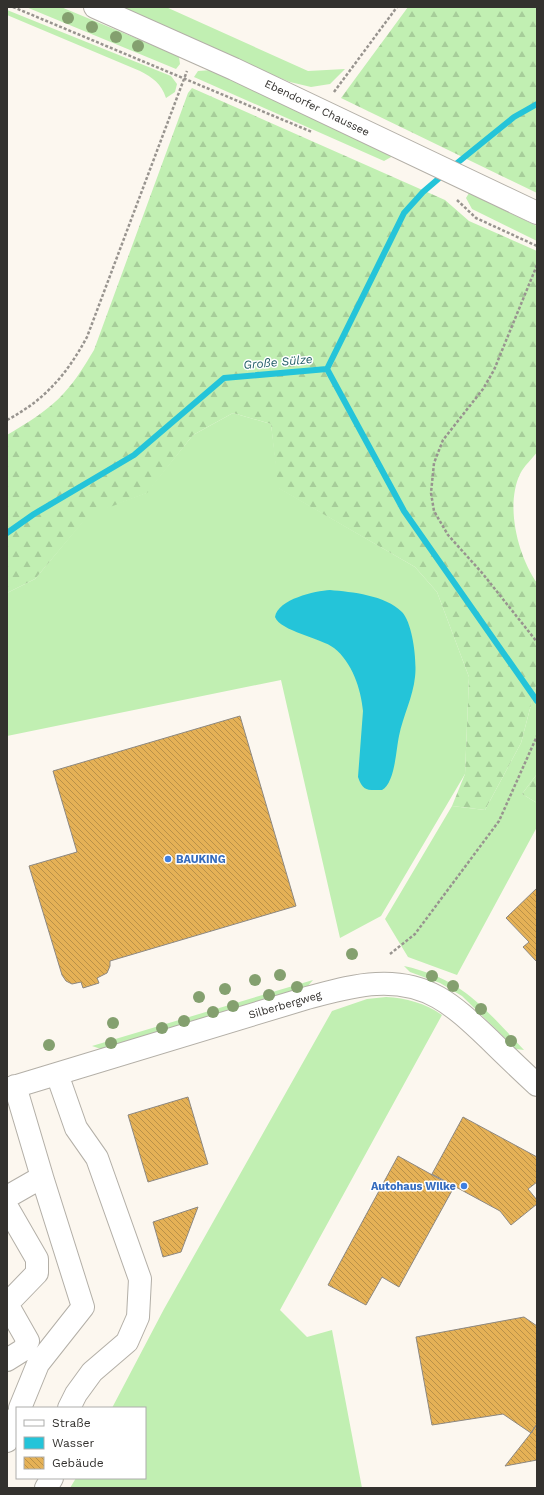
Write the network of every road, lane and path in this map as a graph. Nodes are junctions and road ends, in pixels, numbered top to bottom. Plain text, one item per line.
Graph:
1 (13, 7) edge
2 (95, 7) edge
3 (397, 7) edge
4 (196, 51) junction
5 (184, 78) junction
6 (323, 111) junction
7 (315, 134) dead end
8 (454, 197) dead end
9 (537, 213) edge
10 (537, 246) edge
11 (537, 265) edge
12 (7, 420) edge
13 (537, 642) edge
14 (537, 736) edge
15 (390, 954) dead end
16 (57, 1074) junction
17 (537, 1085) edge
18 (11, 1088) edge
19 (42, 1177) junction
20 (7, 1197) edge
21 (7, 1207) edge
22 (7, 1304) edge
23 (15, 1355) edge
24 (20, 1407) edge
25 (70, 1407) edge
26 (16, 1418) edge
27 (7, 1441) edge
28 (51, 1479) edge
29 (46, 1488) edge

1 - 5 path
2 - 4 street, Ebendorfer Chaussee
3 - 6 path
4 - 5 path
4 - 6 street, Ebendorfer Chaussee
5 - 7 path
5 - 12 path
6 - 9 street, Ebendorfer Chaussee
8 - 10 path
11 - 13 path
14 - 15 path
16 - 17 street, Silberbergweg
16 - 18 street, Silberbergweg
16 - 25 street
18 - 19 street
19 - 20 street
19 - 24 street
21 - 22 street
22 - 23 street
26 - 27 street
28 - 29 street

